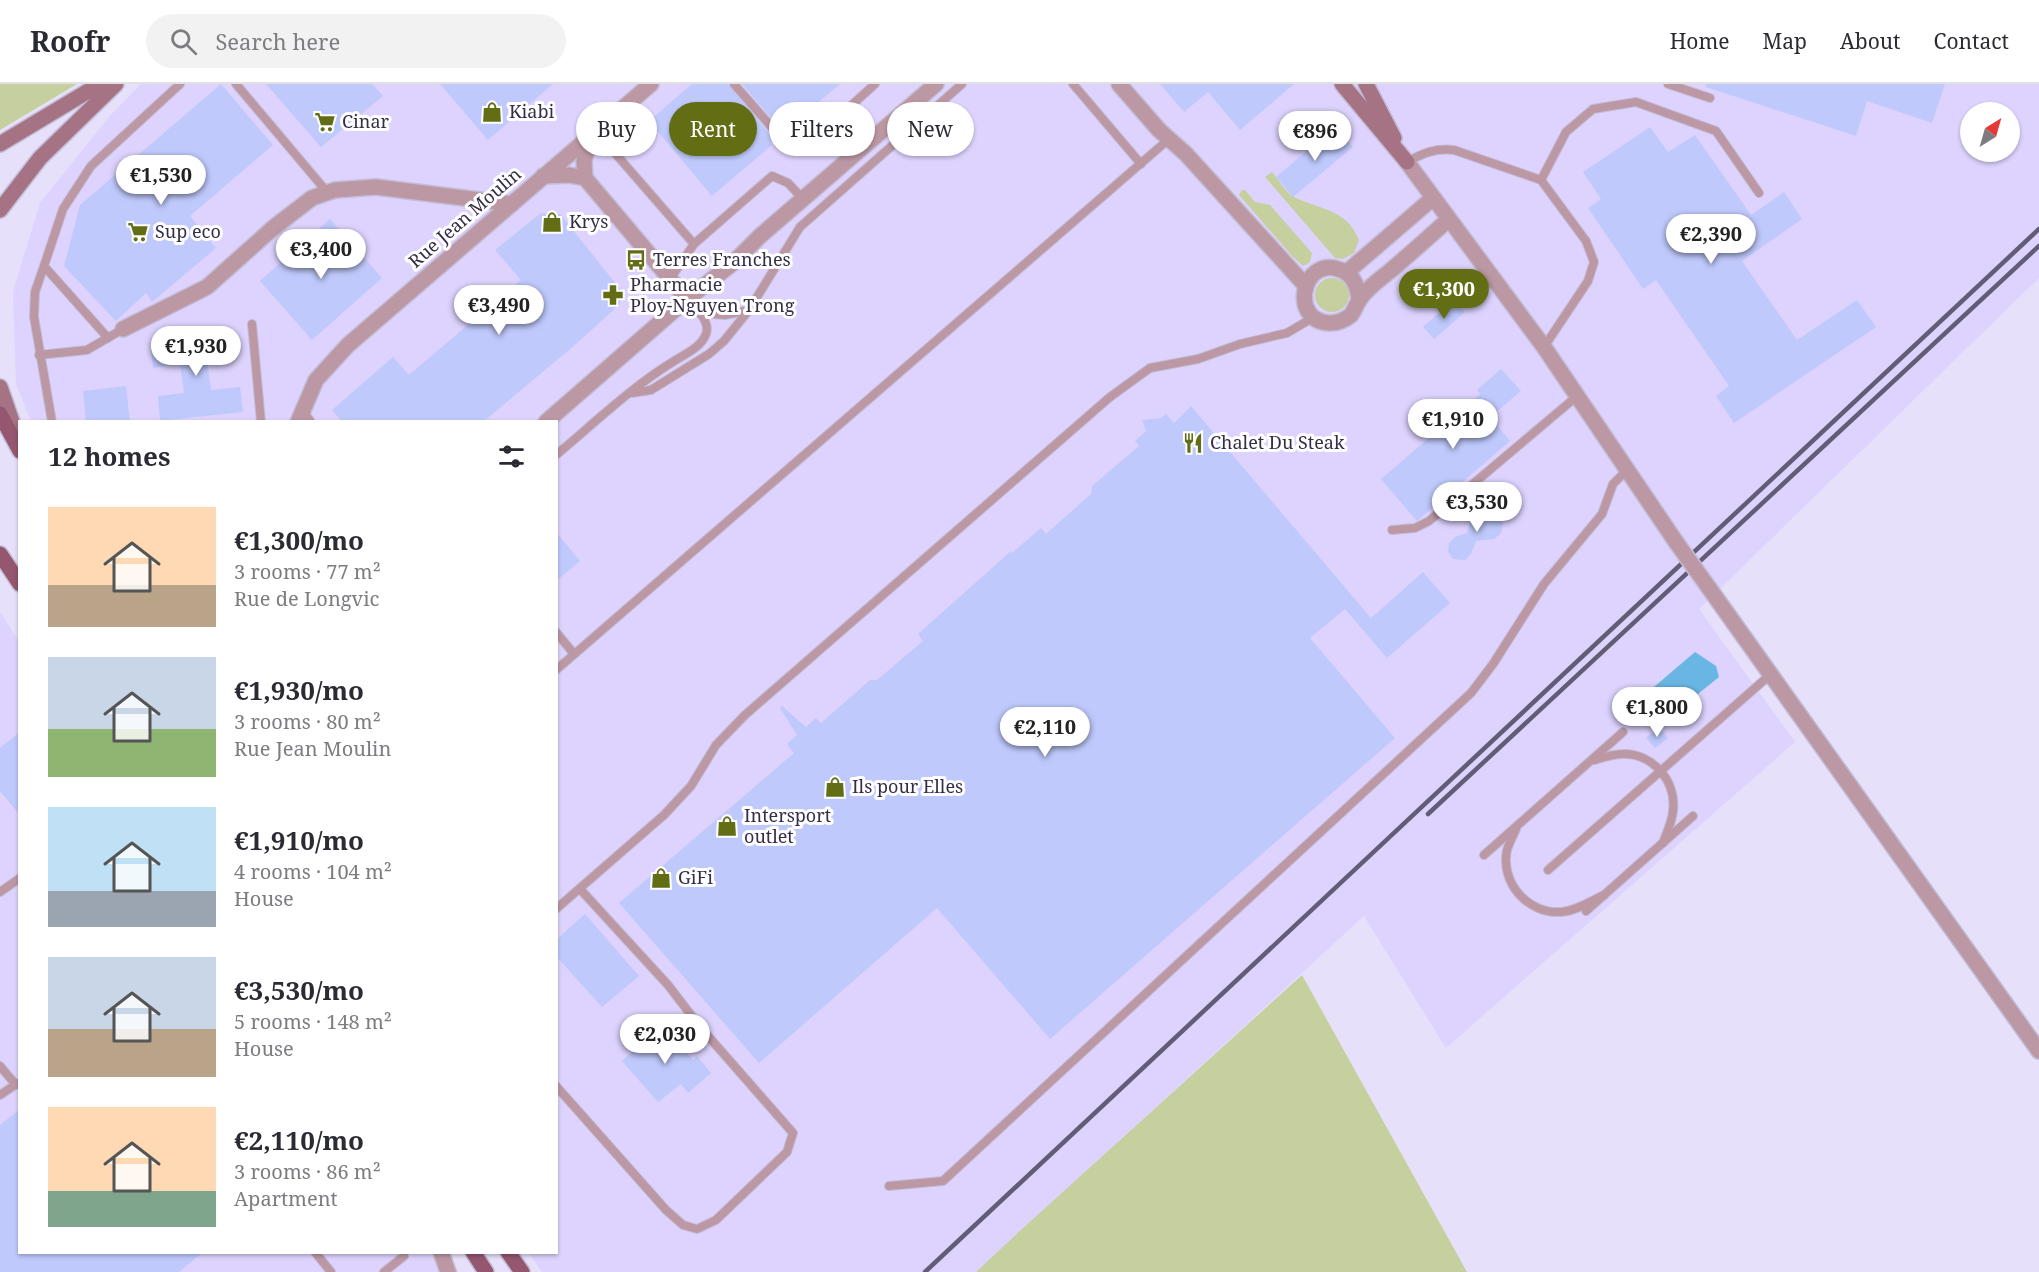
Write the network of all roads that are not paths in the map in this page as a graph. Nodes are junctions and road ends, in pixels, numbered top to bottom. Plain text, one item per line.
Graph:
1 (100, 84) edge
2 (116, 84) edge
3 (180, 84) edge
4 (236, 84) edge
5 (651, 84) edge
6 (734, 84) edge
7 (875, 84) edge
8 (962, 84) edge
9 (1073, 84) edge
10 (1119, 84) edge
11 (1342, 84) edge
12 (1366, 84) edge
13 (1668, 84) edge
14 (926, 87) edge
15 (1710, 98) dead end
16 (630, 102) edge
17 (1169, 139) junction
18 (0, 144) edge
19 (576, 148) edge
20 (585, 156) edge
21 (617, 156) edge
22 (1407, 162) junction
23 (1141, 164) junction
24 (543, 176) junction
25 (585, 178) junction
26 (1541, 180) junction
27 (1759, 193) dead end
28 (328, 194) junction
29 (1433, 198) junction
30 (803, 199) junction
31 (512, 204) junction
32 (0, 210) edge
33 (1449, 219) junction
34 (694, 244) junction
35 (44, 266) junction
36 (1347, 272) junction
37 (670, 279) junction
38 (1305, 285) junction
39 (687, 299) junction
40 (1359, 300) junction
41 (749, 310) junction
42 (700, 313) junction
43 (1314, 317) junction
44 (252, 324) dead end
45 (123, 329) joint
46 (108, 338) junction
47 (1544, 347) junction
48 (39, 355) junction
49 (0, 387) edge
50 (633, 393) junction
51 (1576, 397) junction
52 (0, 414) edge
53 (300, 415) edge
54 (52, 420) edge
55 (261, 420) edge
56 (548, 420) edge
57 (18, 436) edge
58 (18, 447) edge
59 (558, 453) edge
60 (1626, 471) junction
61 (1392, 530) dead end
62 (0, 554) edge
63 (18, 582) edge
64 (558, 634) edge
65 (574, 654) junction
66 (558, 668) edge
67 (1771, 674) junction
68 (1623, 732) dead end
69 (1590, 761) junction
70 (1661, 771) junction
71 (1693, 816) dead end
72 (1518, 825) junction
73 (1663, 843) junction
74 (1484, 855) dead end
75 (1548, 870) dead end
76 (18, 879) edge
77 (580, 889) junction
78 (0, 891) edge
79 (1604, 895) junction
80 (558, 909) edge
81 (1586, 911) dead end
82 (2039, 1051) edge
83 (0, 1066) edge
84 (18, 1084) edge
85 (558, 1088) edge
86 (0, 1095) edge
87 (889, 1186) dead end
88 (317, 1254) edge
89 (442, 1254) edge
90 (474, 1254) edge
91 (509, 1254) edge
92 (404, 1256) dead end
93 (331, 1272) edge
94 (384, 1272) edge
95 (448, 1272) edge
96 (486, 1272) edge
97 (522, 1272) edge

1 - 18 main road
2 - 32 main road
3 - 35 lane
4 - 28 lane
5 - 16 street, Rue Jean Moulin
6 - 7 lane
8 - 41 lane
9 - 23 lane
10 - 17 street
11 - 22 main road
12 - 22 main road
13 - 15 lane
14 - 30 street
17 - 23 lane
17 - 38 street
19 - 24 street, Rue Jean Moulin
20 - 25 street
21 - 34 lane
22 - 26 lane
22 - 29 street
23 - 65 lane
24 - 25 street
24 - 31 street, Rue Jean Moulin
25 - 37 street
26 - 27 lane
26 - 47 lane
28 - 31 street
28 - 45 street
29 - 33 street
29 - 36 street
30 - 34 lane
30 - 39 street
31 - 53 street, Rue Jean Moulin
33 - 40 street
33 - 47 street
34 - 37 lane
35 - 46 lane
35 - 48 lane
36 - 38 street
36 - 40 street
37 - 39 street
38 - 43 street
39 - 42 lane
39 - 56 street
40 - 43 street
41 - 42 lane
41 - 50 lane
42 - 50 lane
43 - 77 lane
44 - 55 lane
45 - 46 lane
46 - 48 lane
47 - 51 street
48 - 54 lane
49 - 57 main road
50 - 59 lane
51 - 60 street
51 - 61 lane
52 - 58 main road
60 - 67 street, bridge
60 - 87 lane
62 - 63 main road
64 - 65 lane
65 - 66 lane
67 - 70 lane
67 - 82 street
68 - 69 lane
69 - 70 lane
69 - 72 lane
70 - 73 lane
70 - 75 lane
71 - 73 lane
72 - 74 lane
72 - 79 lane
73 - 79 lane
76 - 78 lane
77 - 80 lane
77 - 85 lane
79 - 81 lane
83 - 84 lane
84 - 86 lane
88 - 93 lane
89 - 95 street
90 - 96 main road
91 - 97 main road
92 - 94 lane

